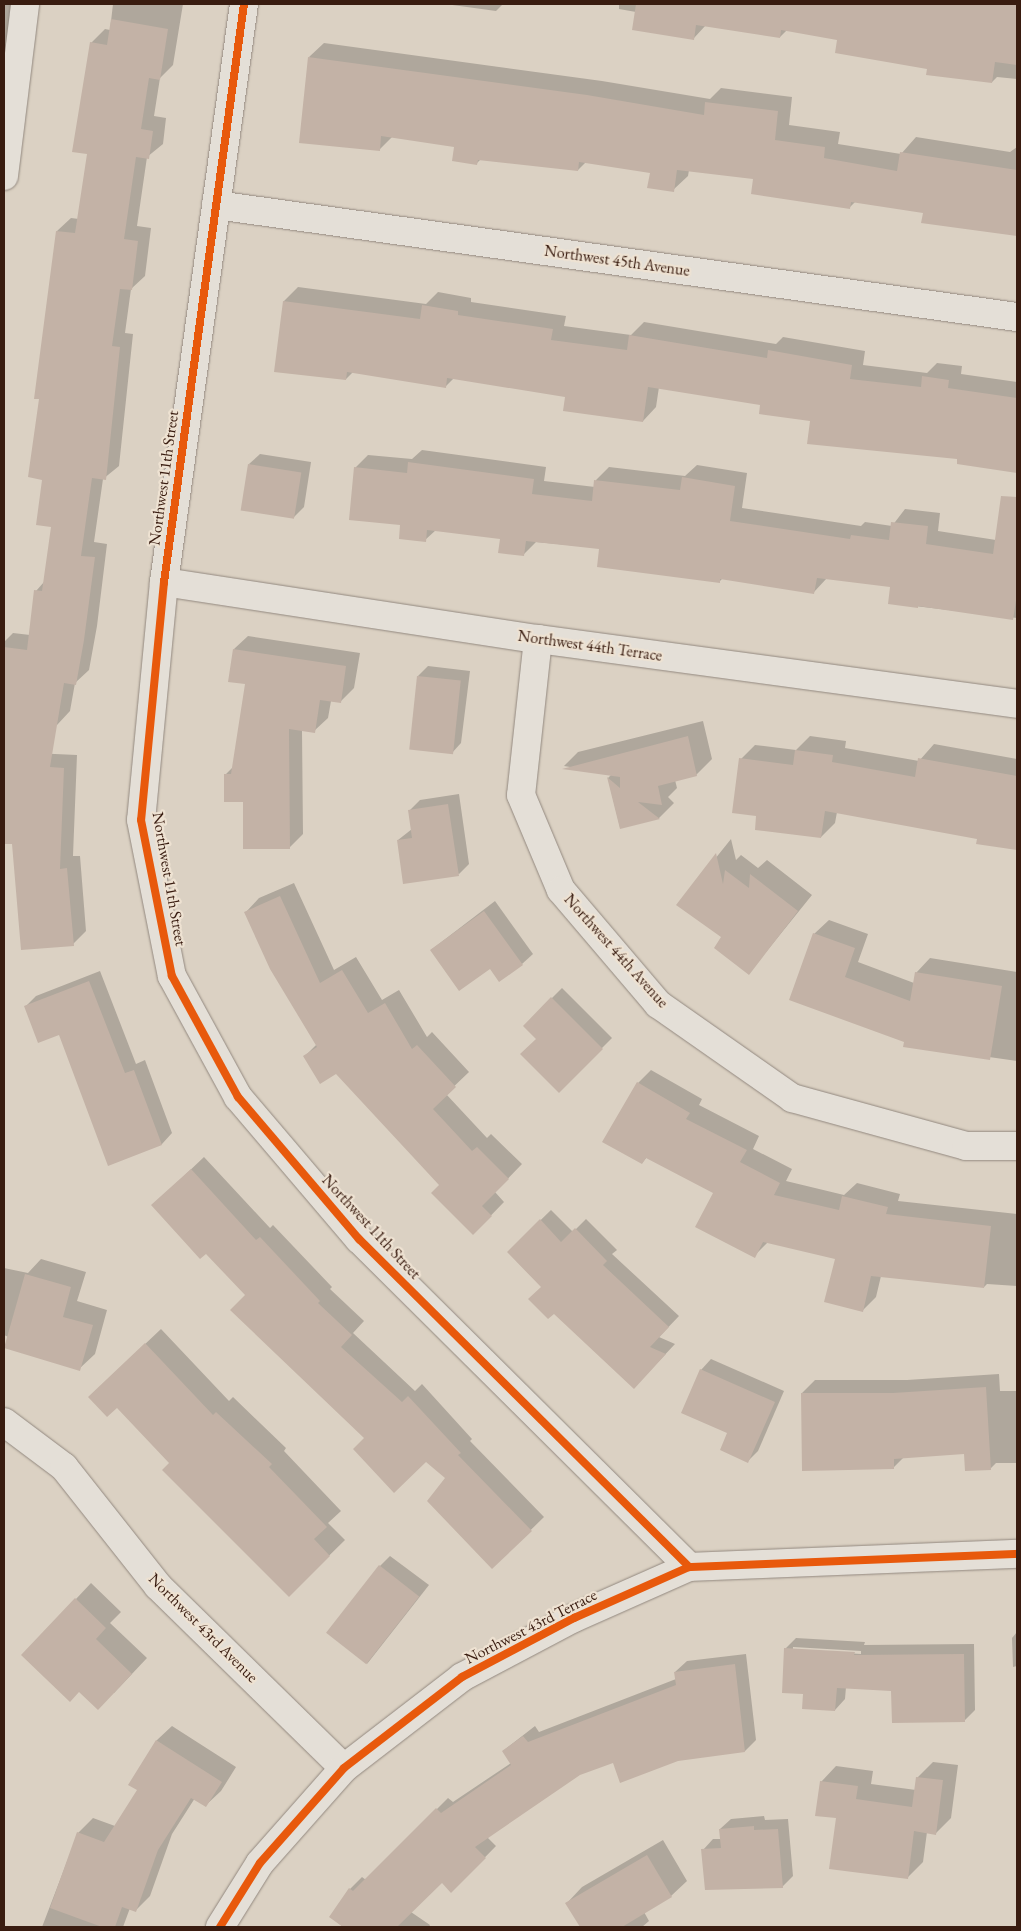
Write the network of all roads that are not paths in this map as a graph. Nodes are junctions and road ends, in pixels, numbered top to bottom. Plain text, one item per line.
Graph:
1 (26, 4) edge
2 (244, 4) edge
3 (4, 176) edge
4 (216, 205) junction
5 (1017, 317) edge
6 (164, 582) junction
7 (538, 639) junction
8 (1017, 704) edge
9 (1017, 1146) edge
10 (4, 1422) edge
11 (1017, 1554) edge
12 (689, 1567) junction
13 (344, 1768) junction
14 (220, 1927) edge

1 - 3 street
2 - 4 street, Northwest 11th Street
4 - 5 street, Northwest 45th Avenue
4 - 6 street, Northwest 11th Street
6 - 7 street, Northwest 44th Terrace
6 - 12 street, Northwest 11th Street
7 - 8 street, Northwest 44th Terrace
7 - 9 street, Northwest 44th Avenue
10 - 13 street, Northwest 43rd Avenue
11 - 12 street, Northwest 43rd Terrace
12 - 13 street, Northwest 43rd Terrace
13 - 14 street, Northwest 43rd Terrace

